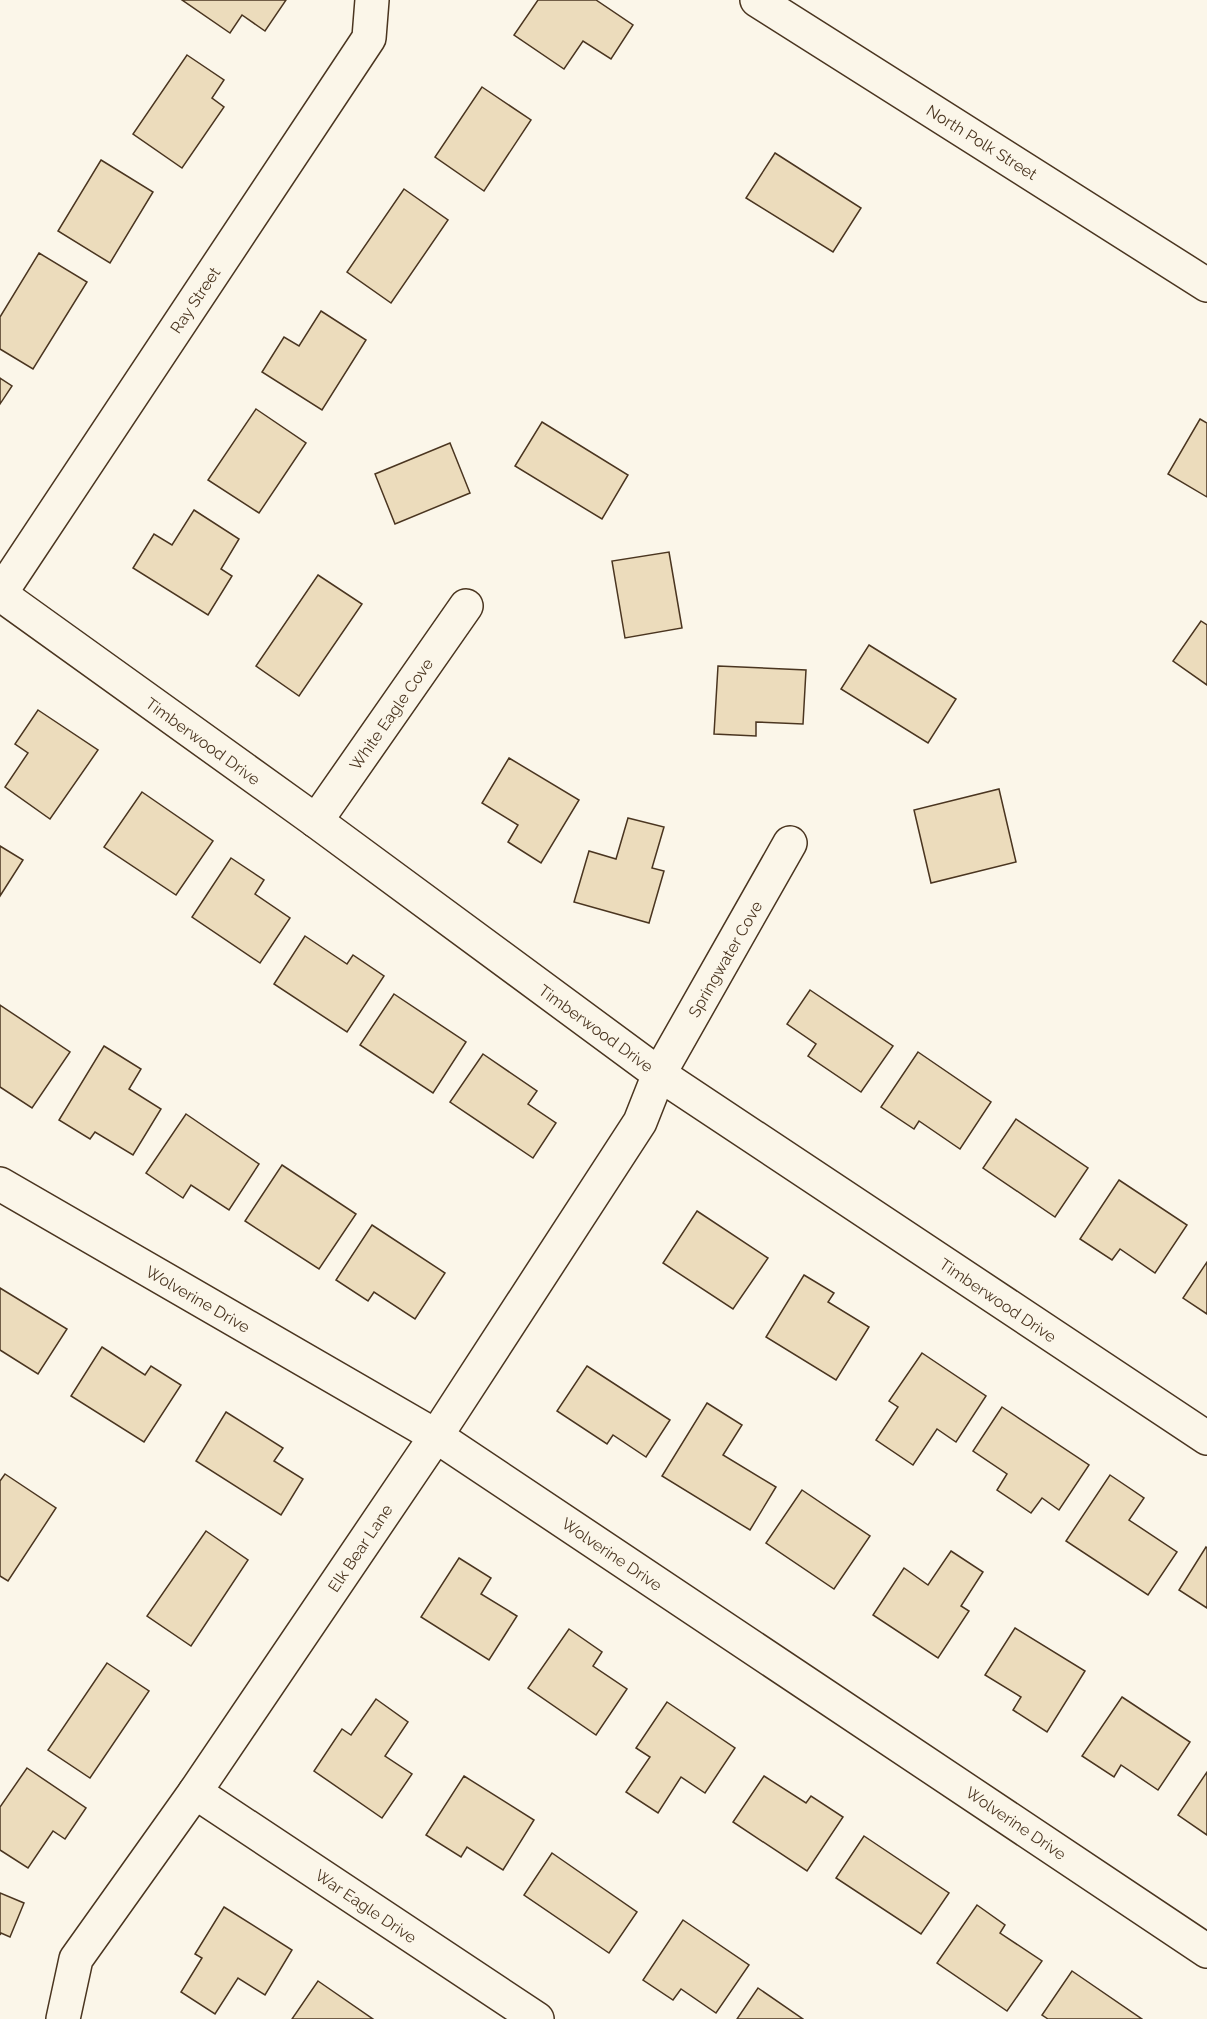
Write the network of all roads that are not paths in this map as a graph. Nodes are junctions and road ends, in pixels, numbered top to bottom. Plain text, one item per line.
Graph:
1 (372, 0) edge
2 (757, 0) edge
3 (1207, 285) edge
4 (0, 594) edge
5 (466, 606) dead end
6 (316, 821) junction
7 (790, 843) dead end
8 (659, 1074) junction
9 (0, 1184) edge
10 (436, 1436) junction
11 (1207, 1438) edge
12 (195, 1792) junction
13 (1207, 1951) edge
14 (63, 2019) edge
15 (537, 2019) edge

1 - 4 street, Ray Street
2 - 3 street, North Polk Street
4 - 6 street, Timberwood Drive
5 - 6 street, White Eagle Cove
6 - 8 street, Timberwood Drive
7 - 8 street, Springwater Cove
8 - 10 street, Elk Bear Lane
8 - 11 street, Timberwood Drive
9 - 10 street, Wolverine Drive
10 - 12 street, Elk Bear Lane
10 - 13 street, Wolverine Drive
12 - 14 street, Elk Bear Lane
12 - 15 street, War Eagle Drive

